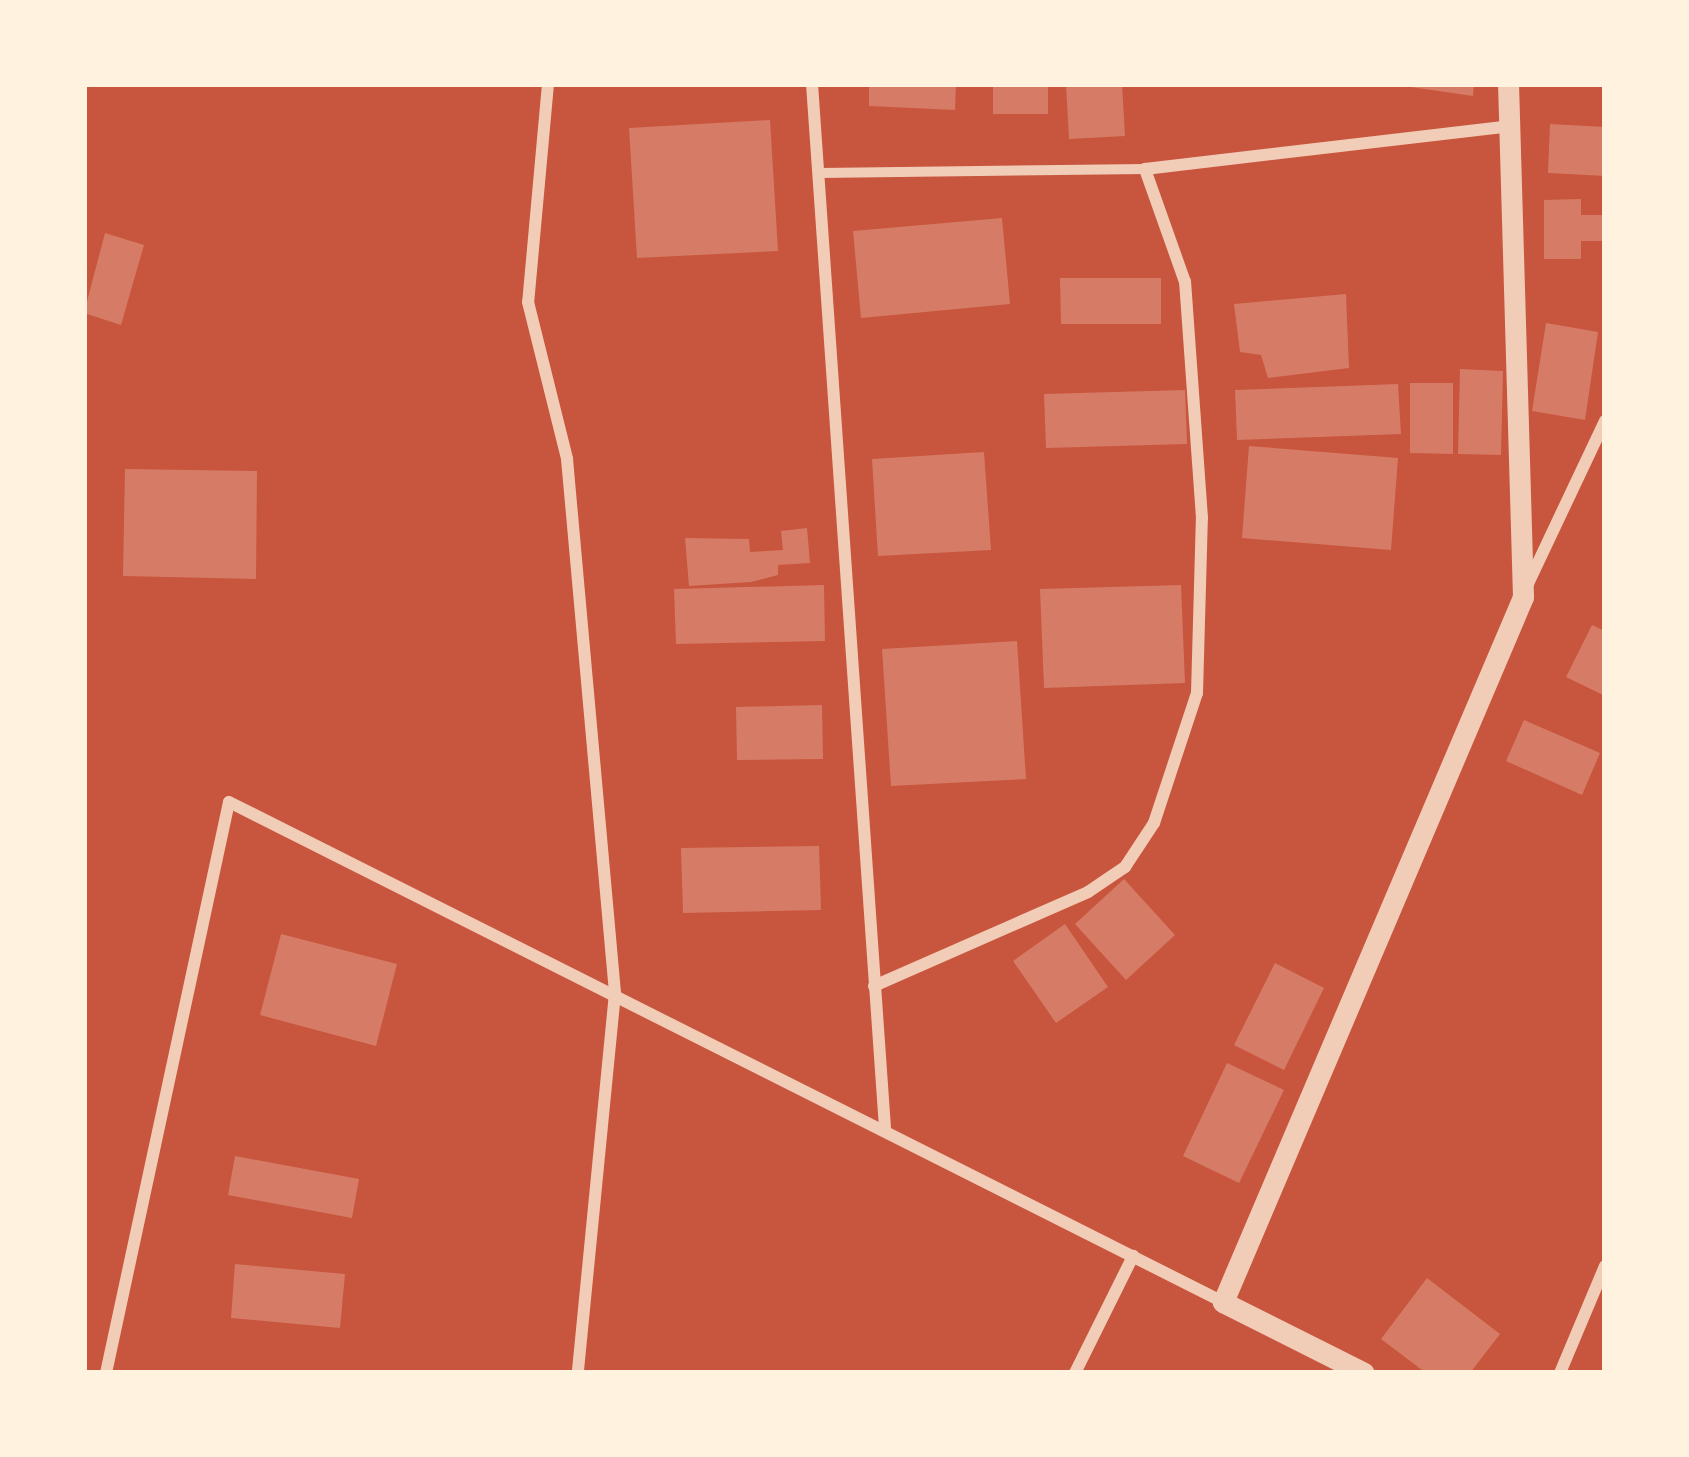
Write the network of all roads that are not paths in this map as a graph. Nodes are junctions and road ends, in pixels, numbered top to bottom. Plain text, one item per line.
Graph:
1 (548, 84) edge
2 (812, 84) edge
3 (1508, 84) edge
4 (1509, 126) junction
5 (1144, 169) junction
6 (820, 172) junction
7 (1605, 421) edge
8 (1522, 597) junction
9 (874, 986) junction
10 (614, 993) junction
11 (886, 1127) junction
12 (1133, 1256) junction
13 (1605, 1266) edge
14 (1223, 1302) junction
15 (106, 1373) edge
16 (578, 1373) edge
17 (1075, 1373) edge
18 (1364, 1373) edge
19 (1560, 1373) edge

1 - 10 street
2 - 6 street
3 - 4 street
4 - 5 street
4 - 8 street
5 - 6 street
5 - 9 street
6 - 9 street
7 - 8 street
8 - 14 street
9 - 11 street
10 - 11 street
10 - 15 street
10 - 16 street
11 - 12 street
12 - 14 street
12 - 17 street
13 - 19 street
14 - 18 street

